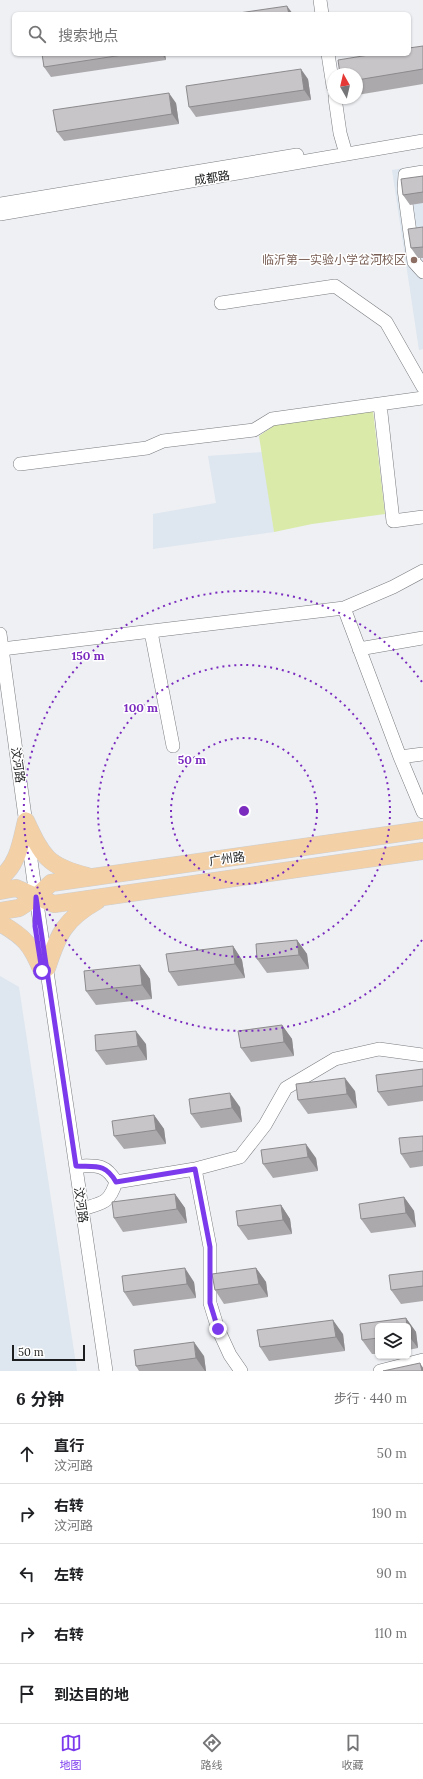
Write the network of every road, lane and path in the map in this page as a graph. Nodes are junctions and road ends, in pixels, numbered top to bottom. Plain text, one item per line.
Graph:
1 (320, 0) edge
2 (322, 12) edge
3 (328, 56) edge
4 (330, 68) edge
5 (336, 104) edge
6 (423, 134) edge
7 (423, 141) edge
8 (344, 147) junction
9 (423, 172) edge
10 (0, 204) edge
11 (0, 214) edge
12 (423, 272) edge
13 (221, 303) dead end
14 (423, 387) edge
15 (423, 398) edge
16 (380, 404) junction
17 (20, 464) dead end
18 (423, 517) edge
19 (423, 571) edge
20 (344, 608) junction
21 (151, 632) junction
22 (0, 634) edge
23 (423, 638) edge
24 (2, 649) junction
25 (359, 649) junction
26 (173, 746) dead end
27 (423, 754) edge
28 (400, 757) junction
29 (423, 812) edge
30 (26, 821) junction
31 (423, 830) edge
32 (423, 851) edge
33 (0, 878) edge
34 (93, 878) junction
35 (0, 891) edge
36 (36, 897) junction
37 (104, 897) junction
38 (0, 911) edge
39 (0, 923) edge
40 (45, 970) junction
41 (423, 1055) edge
42 (76, 1166) junction
43 (195, 1169) junction
44 (116, 1182) junction
45 (82, 1209) junction
46 (423, 1360) edge
47 (98, 1371) edge
48 (106, 1371) edge
49 (241, 1371) edge
50 (380, 1371) edge

1 - 2 street
3 - 4 street
5 - 8 street
6 - 8 street, 成都路
7 - 11 street, 成都路
8 - 10 street, 成都路
9 - 12 street
13 - 14 street
15 - 16 street
16 - 17 street
16 - 18 street
19 - 20 street
20 - 21 street
20 - 25 street
21 - 24 street
21 - 26 street
22 - 24 street, 汶河路
23 - 25 street
24 - 30 street, 汶河路
25 - 28 street
27 - 28 street
28 - 29 street
30 - 33 main road
30 - 34 main road
30 - 36 street, 汶河路
31 - 34 main road, 广州路
32 - 37 main road, 广州路
34 - 36 main road, 广州路
35 - 36 main road, 广州路
36 - 37 main road, 广州路
36 - 38 main road, 广州路
36 - 40 street, 汶河路
37 - 40 main road
39 - 40 main road
40 - 42 street, 汶河路
40 - 47 street, 汶河路
41 - 43 street
42 - 44 street
42 - 45 street, 汶河路
43 - 44 street
43 - 49 street
44 - 45 street
45 - 48 street, 汶河路
46 - 50 street

